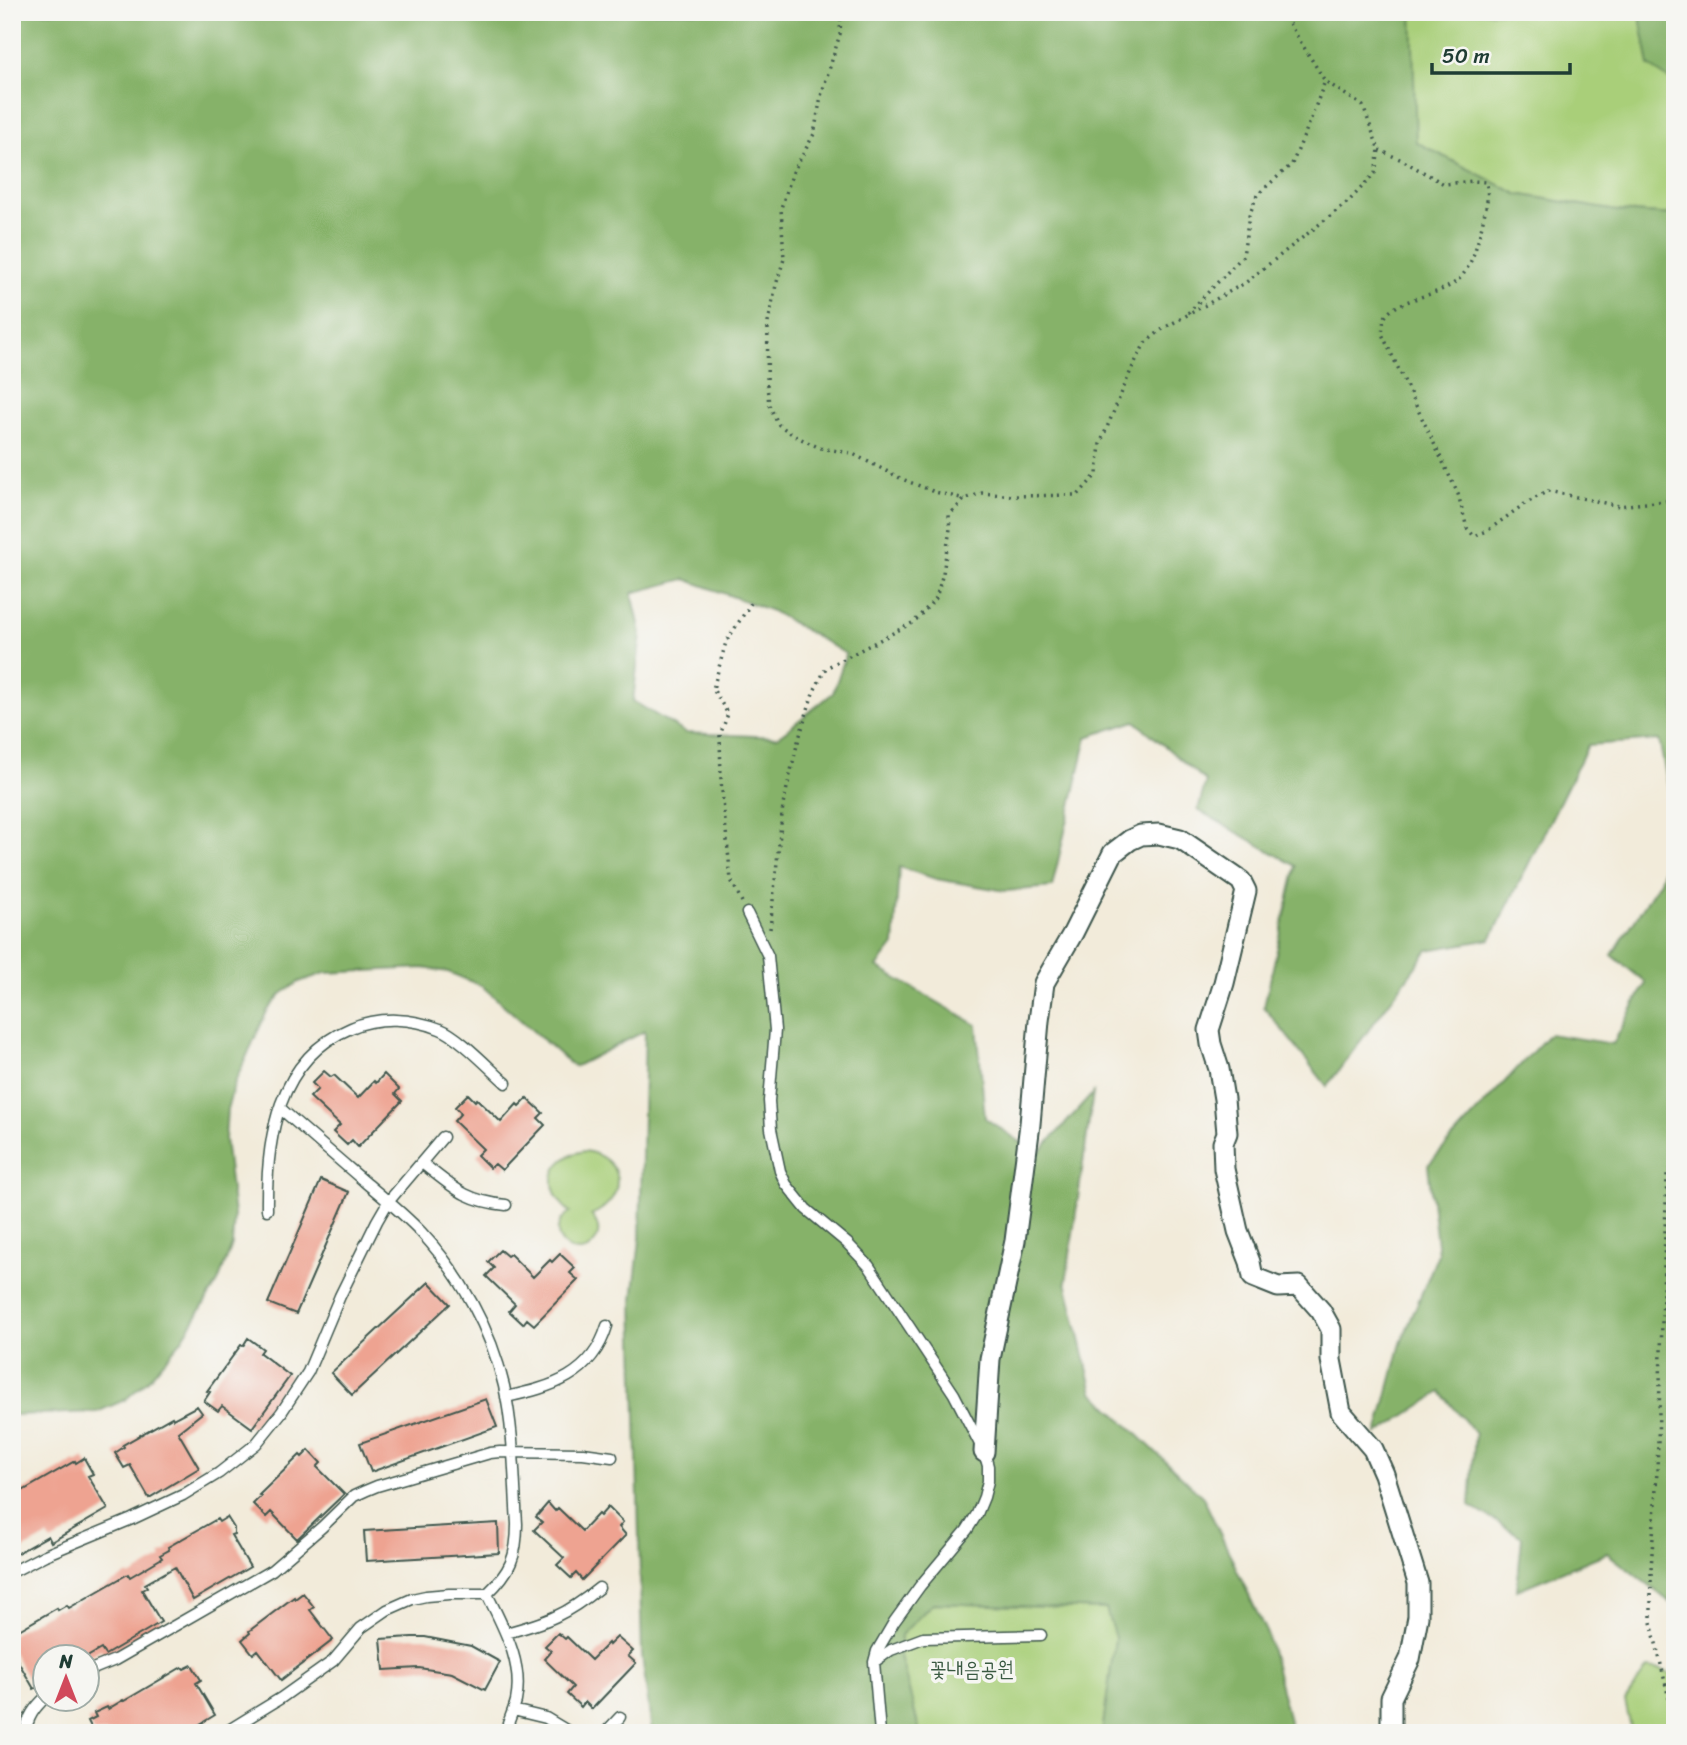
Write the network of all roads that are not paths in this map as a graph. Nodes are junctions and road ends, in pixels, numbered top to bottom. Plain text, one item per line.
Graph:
1 (747, 914) road end
2 (506, 1083) dead end
3 (280, 1108) junction
4 (443, 1137) dead end
5 (422, 1163) junction
6 (388, 1202) junction
7 (506, 1205) dead end
8 (267, 1210) dead end
9 (607, 1326) dead end
10 (506, 1397) junction
11 (512, 1452) junction
12 (984, 1452) junction
13 (612, 1457) dead end
14 (12, 1572) edge
15 (599, 1588) dead end
16 (487, 1594) junction
17 (506, 1633) junction
18 (1041, 1635) dead end
19 (874, 1662) junction
20 (102, 1665) edge
21 (513, 1710) junction
22 (32, 1712) edge
23 (620, 1717) dead end
24 (25, 1733) edge
25 (224, 1733) edge
26 (505, 1733) edge
27 (570, 1733) edge
28 (606, 1733) edge
29 (880, 1733) edge
30 (1395, 1733) edge

1 - 12 lane
2 - 3 lane
3 - 6 lane
3 - 8 lane
4 - 5 lane
5 - 6 lane
5 - 7 lane
6 - 10 lane
6 - 14 lane
9 - 10 lane
10 - 11 lane
11 - 13 lane
11 - 16 lane
11 - 20 lane
12 - 19 lane
12 - 30 street
15 - 17 lane
16 - 17 lane
16 - 25 lane
17 - 21 lane
18 - 19 lane
19 - 29 lane
21 - 26 lane
21 - 27 lane
22 - 24 lane
23 - 28 lane

